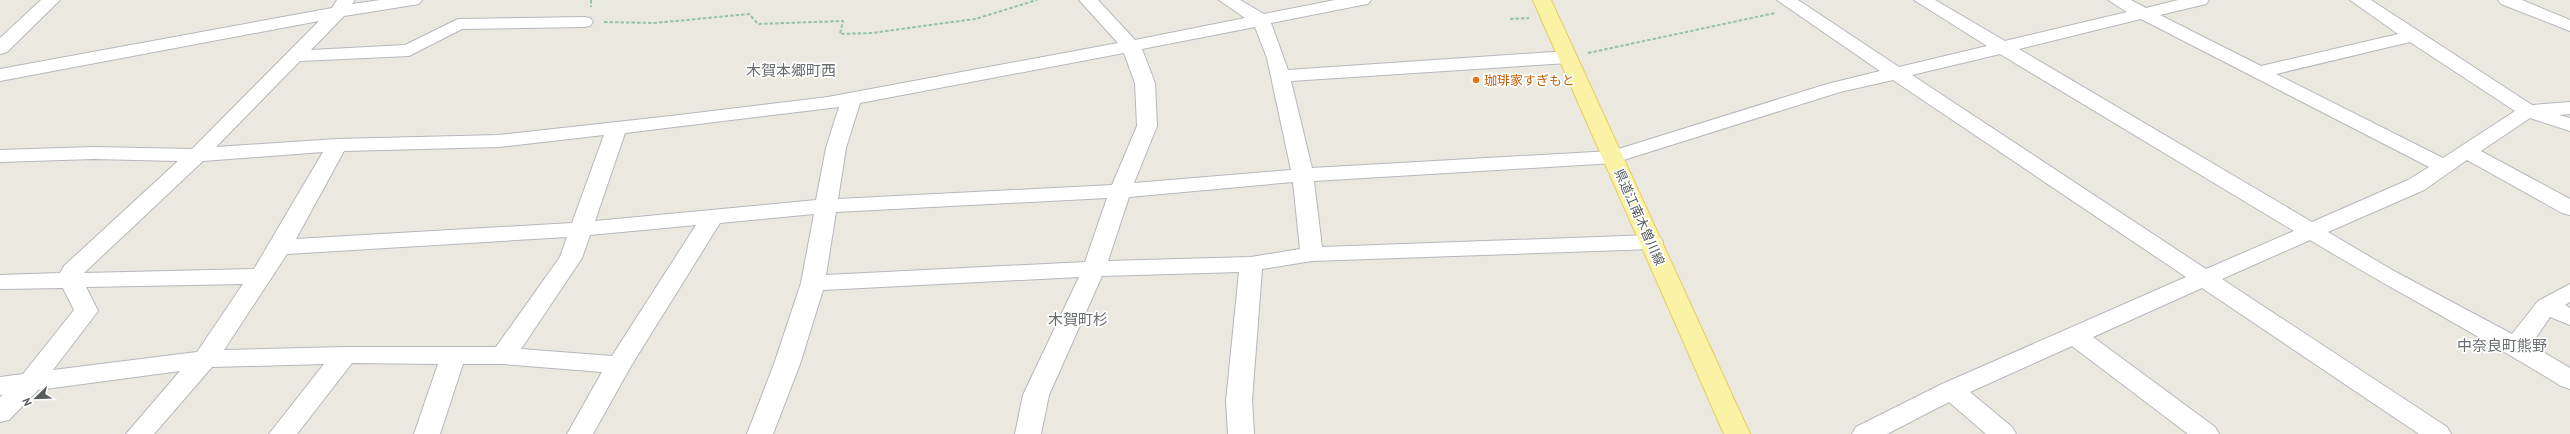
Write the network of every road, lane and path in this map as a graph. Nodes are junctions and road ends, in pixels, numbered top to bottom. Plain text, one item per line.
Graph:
1 (51, 0) edge
2 (408, 0) edge
3 (1037, 0) edge
4 (1088, 0) edge
5 (1228, 0) edge
6 (1362, 0) edge
7 (1542, 0) edge
8 (1923, 0) edge
9 (2117, 0) edge
10 (2200, 0) edge
11 (2360, 0) edge
12 (2507, 0) edge
13 (1792, 4) edge
14 (342, 6) edge
15 (2144, 14) junction
16 (1261, 20) junction
17 (584, 22) joint
18 (2570, 26) edge
19 (2412, 36) junction
20 (1131, 46) junction
21 (2001, 47) junction
22 (0, 48) edge
23 (295, 56) junction
24 (1568, 57) junction
25 (2259, 72) junction
26 (1894, 73) junction
27 (0, 76) edge
28 (1280, 76) junction
29 (852, 97) junction
30 (2570, 108) edge
31 (2528, 111) junction
32 (2570, 125) edge
33 (617, 128) junction
34 (337, 145) junction
35 (2466, 151) junction
36 (0, 156) edge
37 (197, 156) junction
38 (1614, 157) junction
39 (2443, 166) junction
40 (1302, 175) junction
41 (1120, 191) junction
42 (827, 206) junction
43 (2570, 208) edge
44 (712, 216) junction
45 (582, 228) junction
46 (2312, 232) junction
47 (1652, 242) junction
48 (280, 247) junction
49 (1312, 254) junction
50 (1251, 264) junction
51 (1094, 269) junction
52 (261, 276) junction
53 (70, 279) junction
54 (2204, 279) junction
55 (0, 282) edge
56 (813, 283) junction
57 (2570, 292) edge
58 (2546, 306) junction
59 (2570, 317) edge
60 (2075, 336) junction
61 (2516, 347) junction
62 (345, 355) junction
63 (454, 355) junction
64 (503, 356) junction
65 (205, 359) junction
66 (619, 365) junction
67 (2570, 380) edge
68 (29, 384) junction
69 (0, 386) edge
70 (1951, 390) junction
71 (0, 413) edge
72 (139, 434) edge
73 (282, 434) edge
74 (427, 434) edge
75 (580, 434) edge
76 (760, 434) edge
77 (1028, 434) edge
78 (1241, 434) edge
79 (1737, 434) edge
80 (1865, 434) edge
81 (2003, 434) edge
82 (2206, 434) edge
83 (2438, 434) edge

1 - 22 street
2 - 14 street
3 - 17 path
4 - 20 street
5 - 16 street
6 - 16 street
7 - 24 main road, 県道江南木曽川線
8 - 21 street
9 - 15 street
10 - 15 street
11 - 19 street
12 - 18 street
13 - 24 path
13 - 26 street
14 - 23 street
14 - 27 street
15 - 21 street
15 - 25 street
16 - 20 street
16 - 28 street
17 - 23 street
19 - 25 street
19 - 31 street
20 - 29 street
20 - 41 street
21 - 26 street
21 - 46 street
23 - 37 street
24 - 28 street
24 - 38 main road, 県道江南木曽川線
25 - 39 street
26 - 38 street
26 - 54 street
28 - 40 street
29 - 33 street
29 - 42 street
30 - 31 street
31 - 32 street
31 - 35 street
33 - 34 street
33 - 45 street
34 - 37 street
34 - 48 street
35 - 39 street
35 - 43 street
36 - 37 street
37 - 53 street
38 - 40 street
38 - 47 main road, 県道江南木曽川線
39 - 46 street
40 - 41 street
40 - 49 street
41 - 42 street
41 - 51 street
42 - 44 street
42 - 56 street
44 - 45 street
44 - 66 street
45 - 48 street
45 - 64 street
46 - 54 street
46 - 61 street
47 - 49 street
47 - 79 main road, 県道江南木曽川線
48 - 52 street
49 - 50 street
50 - 51 street
50 - 78 street
51 - 56 street
51 - 77 street
52 - 53 street
52 - 65 street
53 - 55 street
53 - 68 street
54 - 60 street
54 - 83 street
56 - 76 street
57 - 58 street
58 - 59 street
58 - 61 street
60 - 70 street
60 - 82 street
61 - 67 street
62 - 63 street
62 - 65 street
62 - 73 street
63 - 64 street
63 - 74 street
64 - 66 street
65 - 68 street
65 - 72 street
66 - 75 street
68 - 69 street
68 - 71 street
70 - 80 street
70 - 81 street

